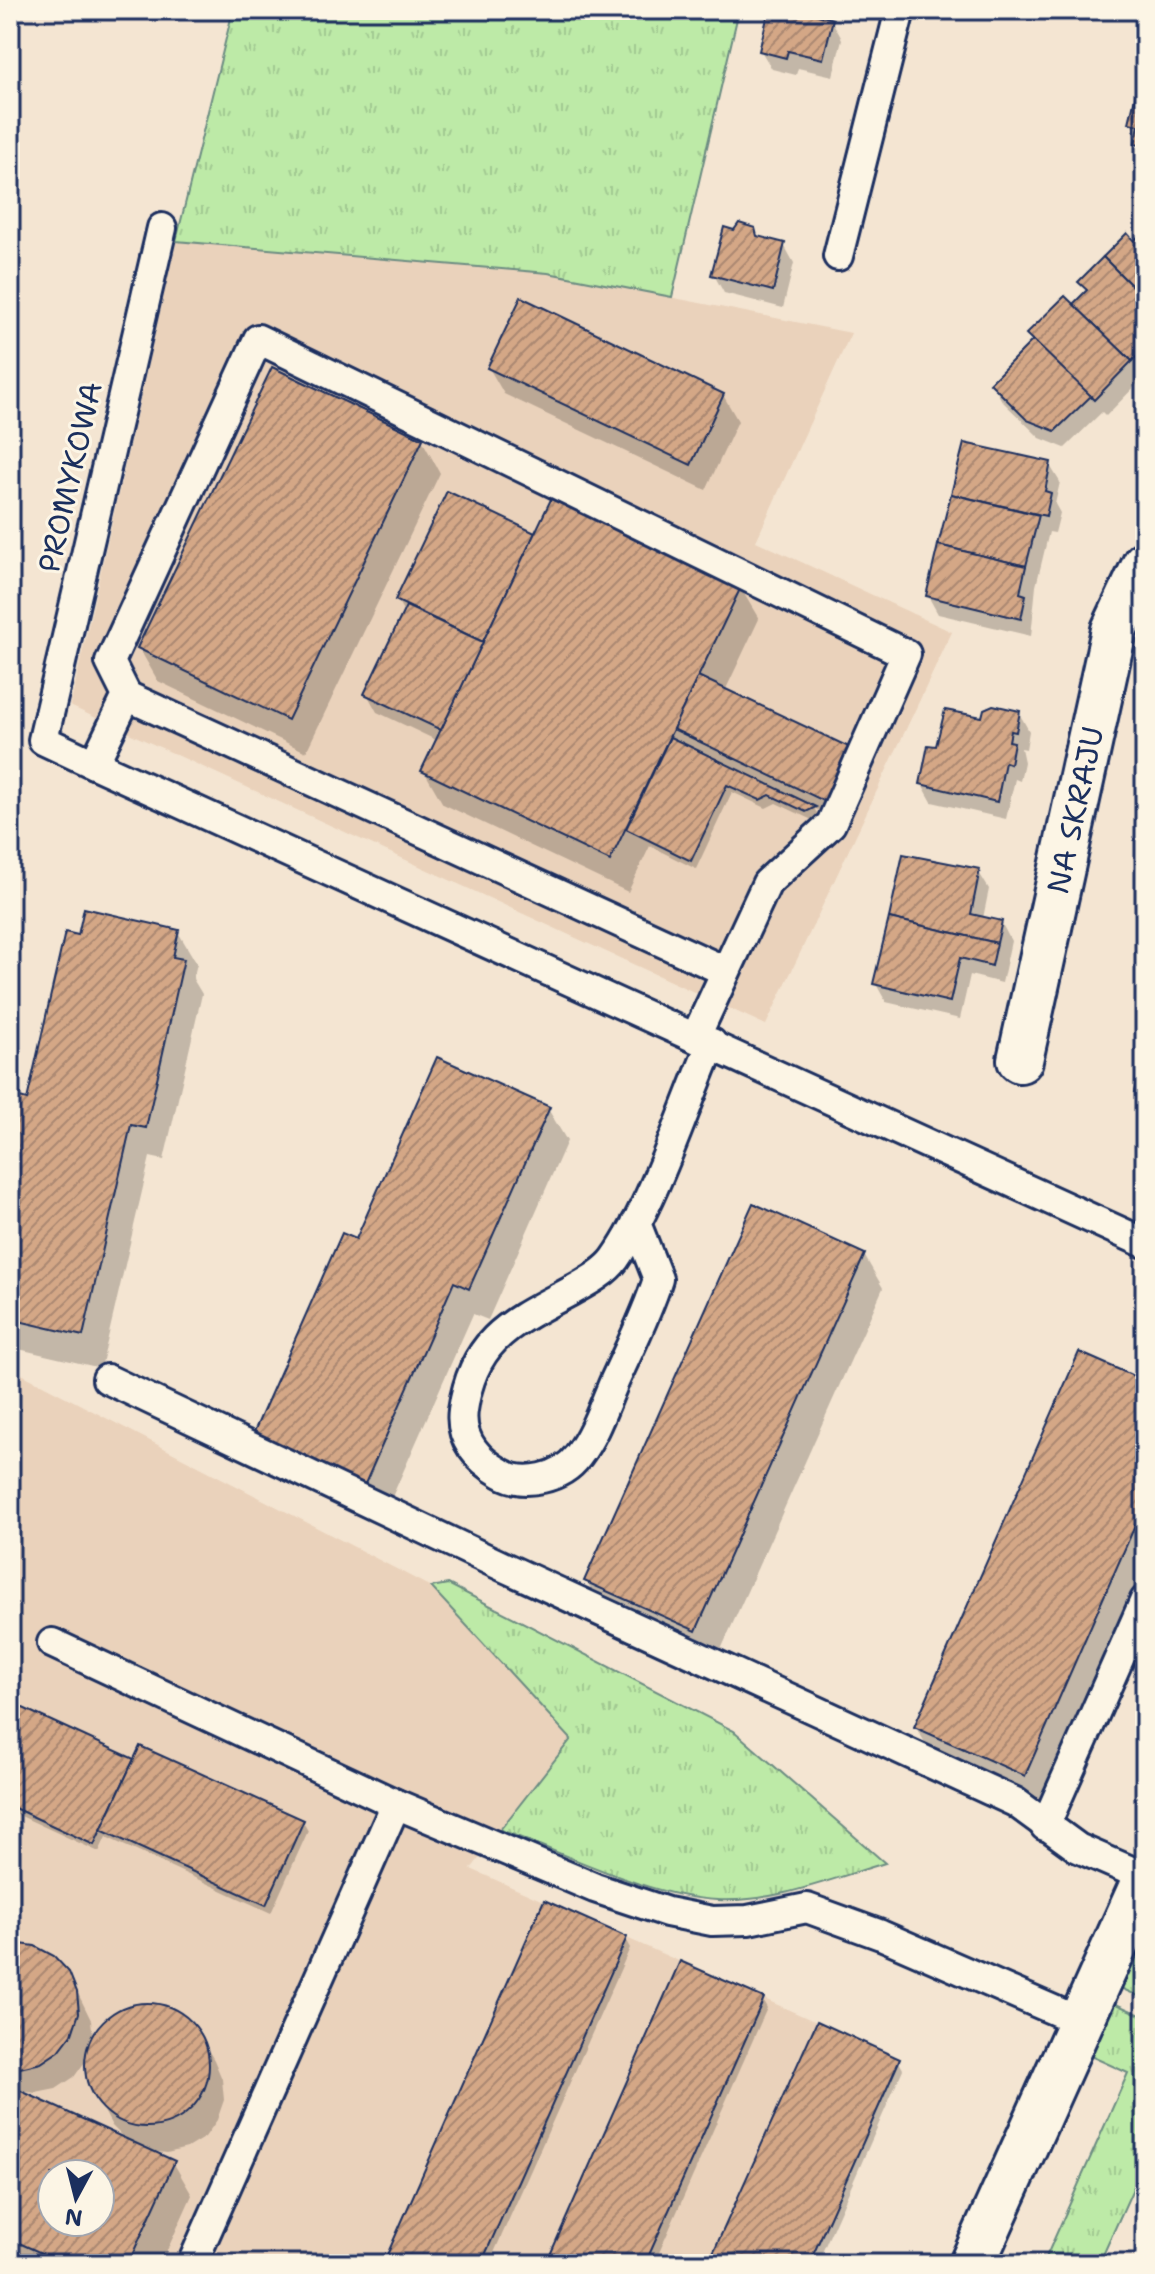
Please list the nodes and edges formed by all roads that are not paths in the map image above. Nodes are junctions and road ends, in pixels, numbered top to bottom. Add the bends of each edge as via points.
1 (900, 10) edge
2 (162, 228) dead end
3 (838, 256) dead end
4 (1145, 564) edge
5 (127, 696) junction
6 (94, 764) junction
7 (725, 971) junction
8 (704, 1040) junction
9 (1020, 1060) dead end
10 (636, 1223) junction
11 (1145, 1243) edge
12 (107, 1379) dead end
13 (1145, 1600) edge
14 (52, 1643) dead end
15 (396, 1804) junction
16 (1045, 1826) junction
17 (1145, 1878) edge
18 (1079, 2021) junction
19 (192, 2264) edge
20 (972, 2264) edge

1 - 3 lane
2 - 6 lane, PROMYKOWA via 43,740
4 - 9 street, NA SKRAJU via 1114,630
5 - 6 lane
5 - 7 lane
5 - 7 lane via 110,662 258,339 906,654 831,824 767,883
6 - 8 lane
7 - 8 lane
8 - 10 lane
8 - 11 lane
10 - 10 lane via 613,1262 511,1324 484,1352 465,1393 461,1422 484,1464 506,1476 536,1479 557,1474 577,1459 658,1279
12 - 16 lane via 1015,1802
13 - 16 lane
14 - 15 lane
15 - 18 lane via 595,1888 667,1912 712,1921 748,1920 807,1908
15 - 19 lane
16 - 17 lane via 1078,1848
17 - 18 street
18 - 20 street

